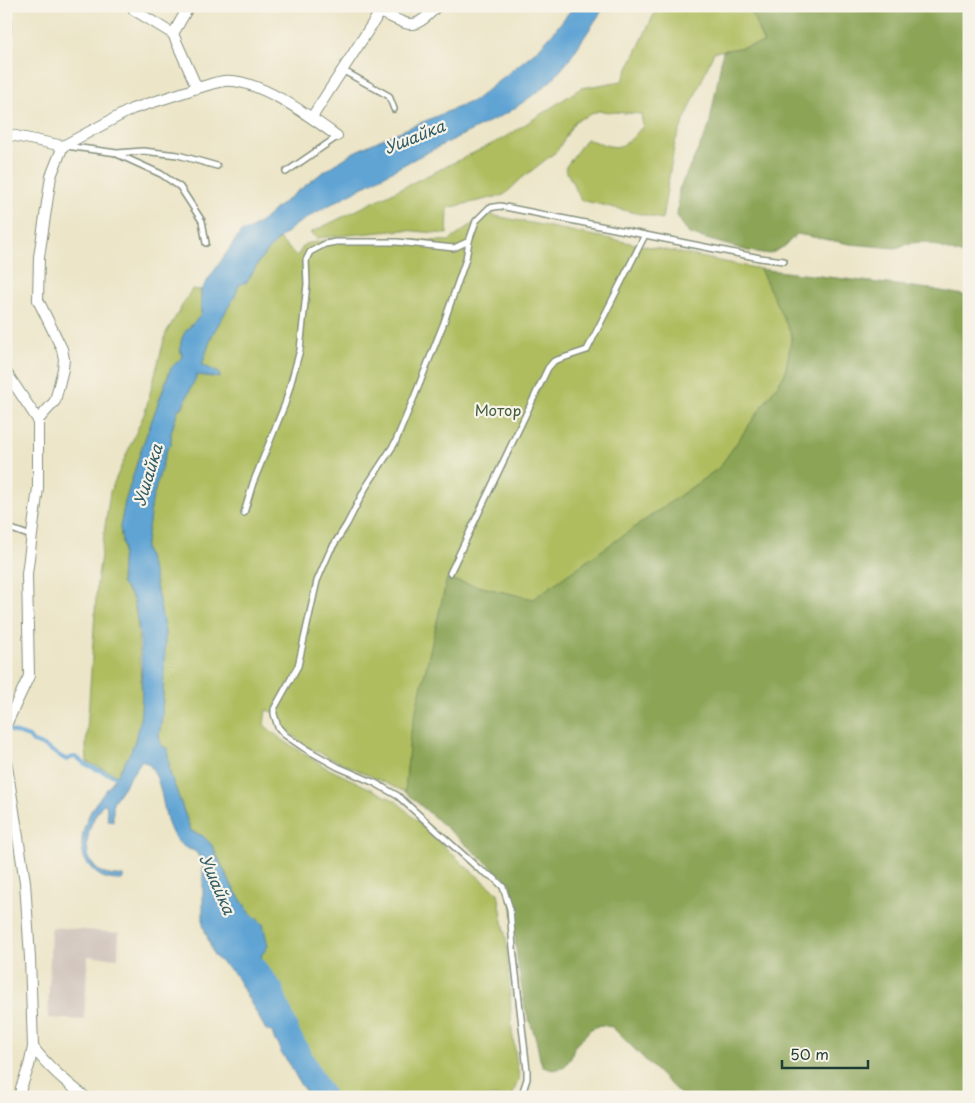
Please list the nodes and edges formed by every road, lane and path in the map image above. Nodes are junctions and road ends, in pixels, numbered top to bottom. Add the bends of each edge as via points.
1 (189, 6) edge
2 (437, 6) edge
3 (378, 9) edge
4 (134, 10) dead end
5 (6, 19) edge
6 (6, 31) edge
7 (173, 34) junction
8 (342, 69) junction
9 (197, 88) junction
10 (394, 109) dead end
11 (312, 118) junction
12 (6, 134) edge
13 (337, 136) joint
14 (63, 146) junction
15 (117, 154) junction
16 (217, 166) dead end
17 (286, 172) dead end
18 (645, 235) junction
19 (470, 241) junction
20 (206, 243) dead end
21 (784, 261) dead end
22 (6, 372) edge
23 (38, 420) junction
24 (244, 513) dead end
25 (6, 527) edge
26 (32, 536) junction
27 (450, 573) dead end
28 (6, 725) edge
29 (6, 760) edge
30 (32, 1047) junction
31 (20, 1092) edge
32 (85, 1097) edge
33 (521, 1097) edge

1 - 7 street
2 - 3 street via 423,22 409,25
3 - 8 street
4 - 7 street
5 - 6 street
7 - 9 street
8 - 10 lane via 390,96
8 - 11 street
9 - 11 street via 225,81 256,86
9 - 14 street via 132,108
11 - 13 street
12 - 14 street
13 - 17 lane
14 - 15 lane
14 - 23 street via 51,176 40,256 38,300 64,359 55,401
15 - 16 lane via 143,151 169,154
15 - 20 lane via 161,174 180,187 202,221
18 - 19 lane via 500,206 481,214
18 - 21 lane
18 - 27 lane via 587,350 554,361 548,368
19 - 24 lane via 454,248 397,242 336,242 310,252 306,260 307,284 300,350 285,404
19 - 33 lane via 443,326 395,443 330,551 318,582 298,666 277,701 274,714 285,735 338,767 398,796 502,887 510,909 527,1070
22 - 23 street
23 - 26 street via 38,488
25 - 26 lane
26 - 28 street via 27,574 30,676
29 - 30 street via 25,882
30 - 31 street
30 - 32 street via 58,1076

